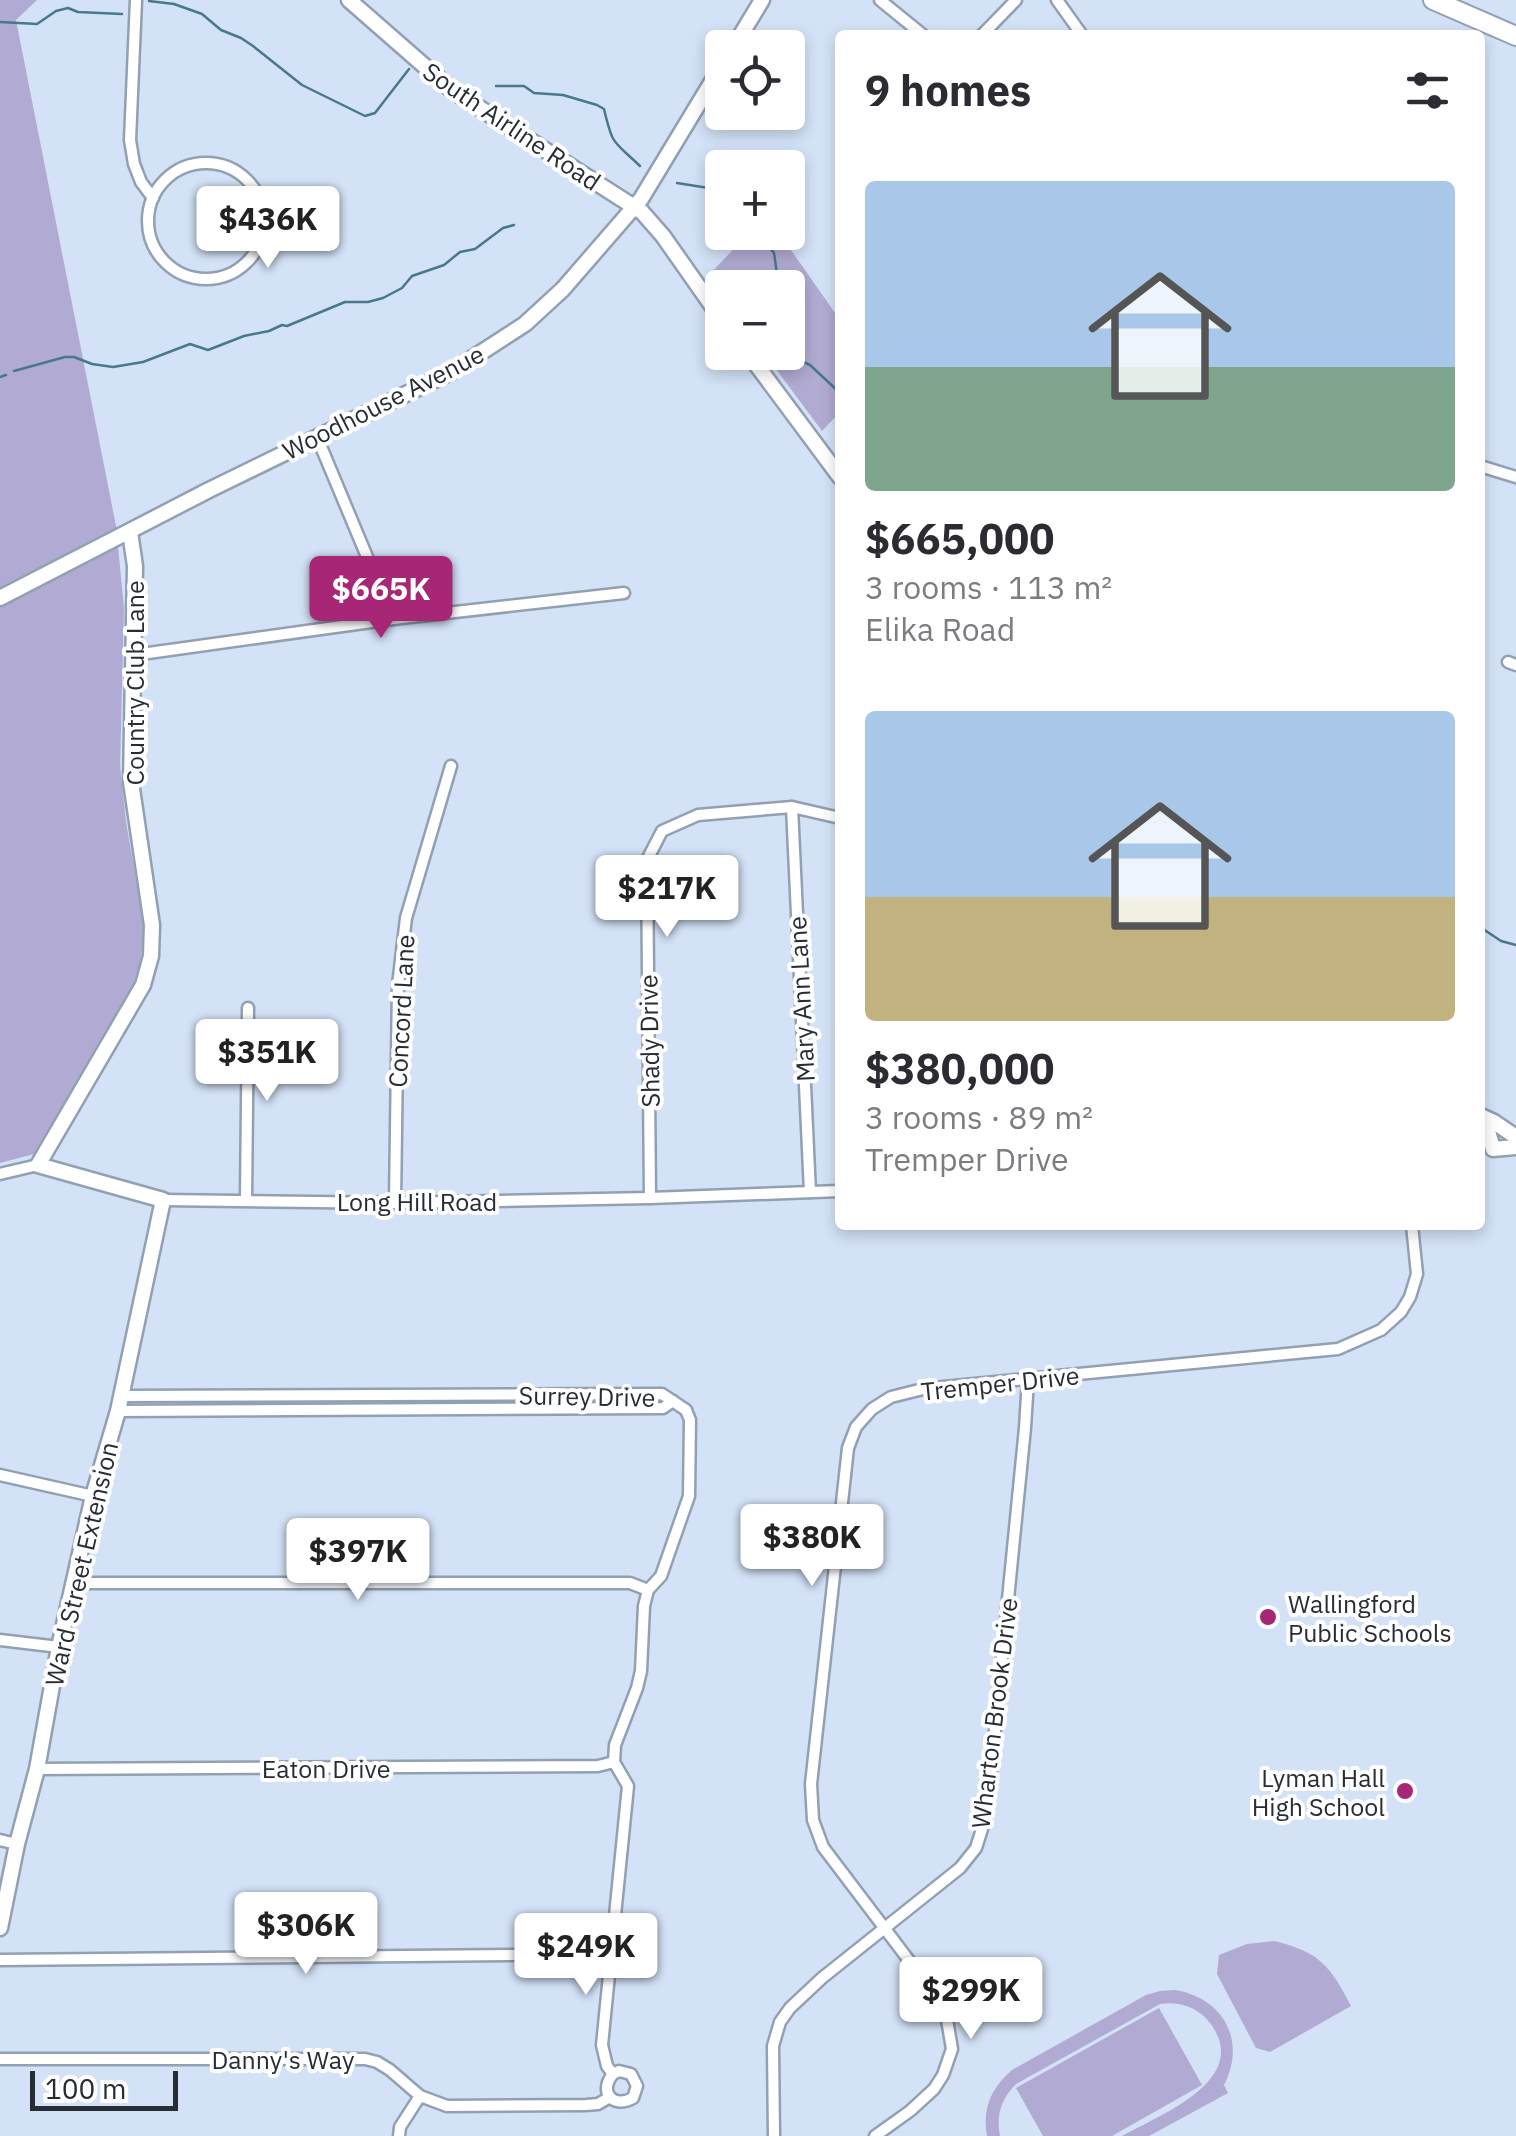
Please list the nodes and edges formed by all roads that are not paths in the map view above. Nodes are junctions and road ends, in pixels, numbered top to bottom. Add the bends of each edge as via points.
1 (136, 0) edge
2 (349, 0) edge
3 (762, 0) edge
4 (880, 0) edge
5 (1016, 0) edge
6 (1057, 0) edge
7 (1434, 0) edge
8 (744, 30) edge
9 (917, 30) edge
10 (987, 30) edge
11 (1078, 30) edge
12 (1516, 36) edge
13 (705, 94) edge
14 (153, 198) junction
15 (634, 207) junction
16 (705, 296) edge
17 (760, 370) edge
18 (318, 437) junction
19 (1485, 468) edge
20 (835, 470) edge
21 (1516, 477) edge
22 (130, 532) junction
23 (624, 594) dead end
24 (0, 598) edge
25 (393, 619) junction
26 (134, 655) junction
27 (451, 766) dead end
28 (792, 807) junction
29 (835, 817) edge
30 (248, 1008) dead end
31 (1485, 1119) edge
32 (1516, 1138) edge
33 (1516, 1147) edge
34 (1486, 1150) edge
35 (38, 1164) junction
36 (0, 1174) edge
37 (835, 1191) edge
38 (810, 1192) junction
39 (650, 1198) junction
40 (246, 1199) junction
41 (164, 1200) junction
42 (395, 1203) junction
43 (1413, 1230) edge
44 (1028, 1380) junction
45 (119, 1404) junction
46 (0, 1475) edge
47 (93, 1496) junction
48 (74, 1583) junction
49 (648, 1590) junction
50 (0, 1640) edge
51 (59, 1647) junction
52 (614, 1762) junction
53 (37, 1769) junction
54 (0, 1840) edge
55 (18, 1844) junction
56 (0, 1928) edge
57 (886, 1928) junction
58 (611, 1954) junction
59 (0, 1960) edge
60 (0, 2059) edge
61 (613, 2074) junction
62 (420, 2096) junction
63 (610, 2097) junction
64 (399, 2136) edge
65 (774, 2136) edge
66 (875, 2136) edge

1 - 14 street via 130,140 134,164
2 - 15 main road, South Airline Road via 453,91
3 - 8 main road
4 - 9 street
5 - 10 street
6 - 11 street
7 - 12 highway
13 - 15 main road, Woodhouse Avenue
14 - 14 street via 152,243 183,275 228,276 260,245 261,200 230,168 185,167
15 - 16 main road, South Airline Road
15 - 18 main road, Woodhouse Avenue via 552,300 511,334 451,372
17 - 20 main road
18 - 22 main road, Woodhouse Avenue
18 - 25 street
19 - 21 street
22 - 24 main road, Woodhouse Avenue
22 - 26 main road, Country Club Lane
23 - 25 street
25 - 26 street
26 - 35 main road, Country Club Lane via 131,782 151,956 143,985
27 - 42 street, Concord Lane via 406,918 398,985
28 - 29 street, Shady Drive
28 - 38 street, Mary Ann Lane
28 - 39 street, Shady Drive via 698,815 662,831 646,860
30 - 40 street
31 - 32 main road
33 - 34 main road
35 - 36 street
35 - 41 main road, Long Hill Road
37 - 38 street, Long Hill Road
38 - 39 street, Long Hill Road
39 - 42 street, Long Hill Road
40 - 41 street, Long Hill Road
40 - 42 street, Long Hill Road
41 - 45 main road, Ward Street Extension
43 - 44 street, Tremper Drive via 1417,1274 1410,1297 1376,1334 1338,1349
44 - 57 street, Wharton Brook Drive via 982,1829 960,1868
44 - 57 street, Tremper Drive via 892,1397 863,1418 848,1448 812,1811 824,1847
45 - 47 main road, Ward Street Extension
45 - 49 street, Surrey Drive via 663,1408 673,1401 690,1420 690,1485 661,1576
46 - 47 street
47 - 48 main road, Ward Street Extension
48 - 49 street via 630,1583
48 - 51 main road, Ward Street Extension
49 - 52 street via 642,1671
50 - 51 street
51 - 53 main road, Ward Street Extension
52 - 53 street, Eaton Drive
52 - 58 street via 628,1786
53 - 55 main road, Ward Street Extension
54 - 55 street
55 - 56 main road, Ward Street Extension
57 - 65 street, Wharton Brook Drive via 780,2022 772,2061
57 - 66 street, Tremper Drive via 946,2008 952,2049 934,2089
58 - 59 street
58 - 61 street via 602,2045
60 - 62 street, Danny's Way via 366,2060
61 - 63 street via 606,2088
61 - 63 street via 632,2074 638,2086 628,2101
62 - 63 street, Danny's Way via 447,2106 598,2104
62 - 64 street

